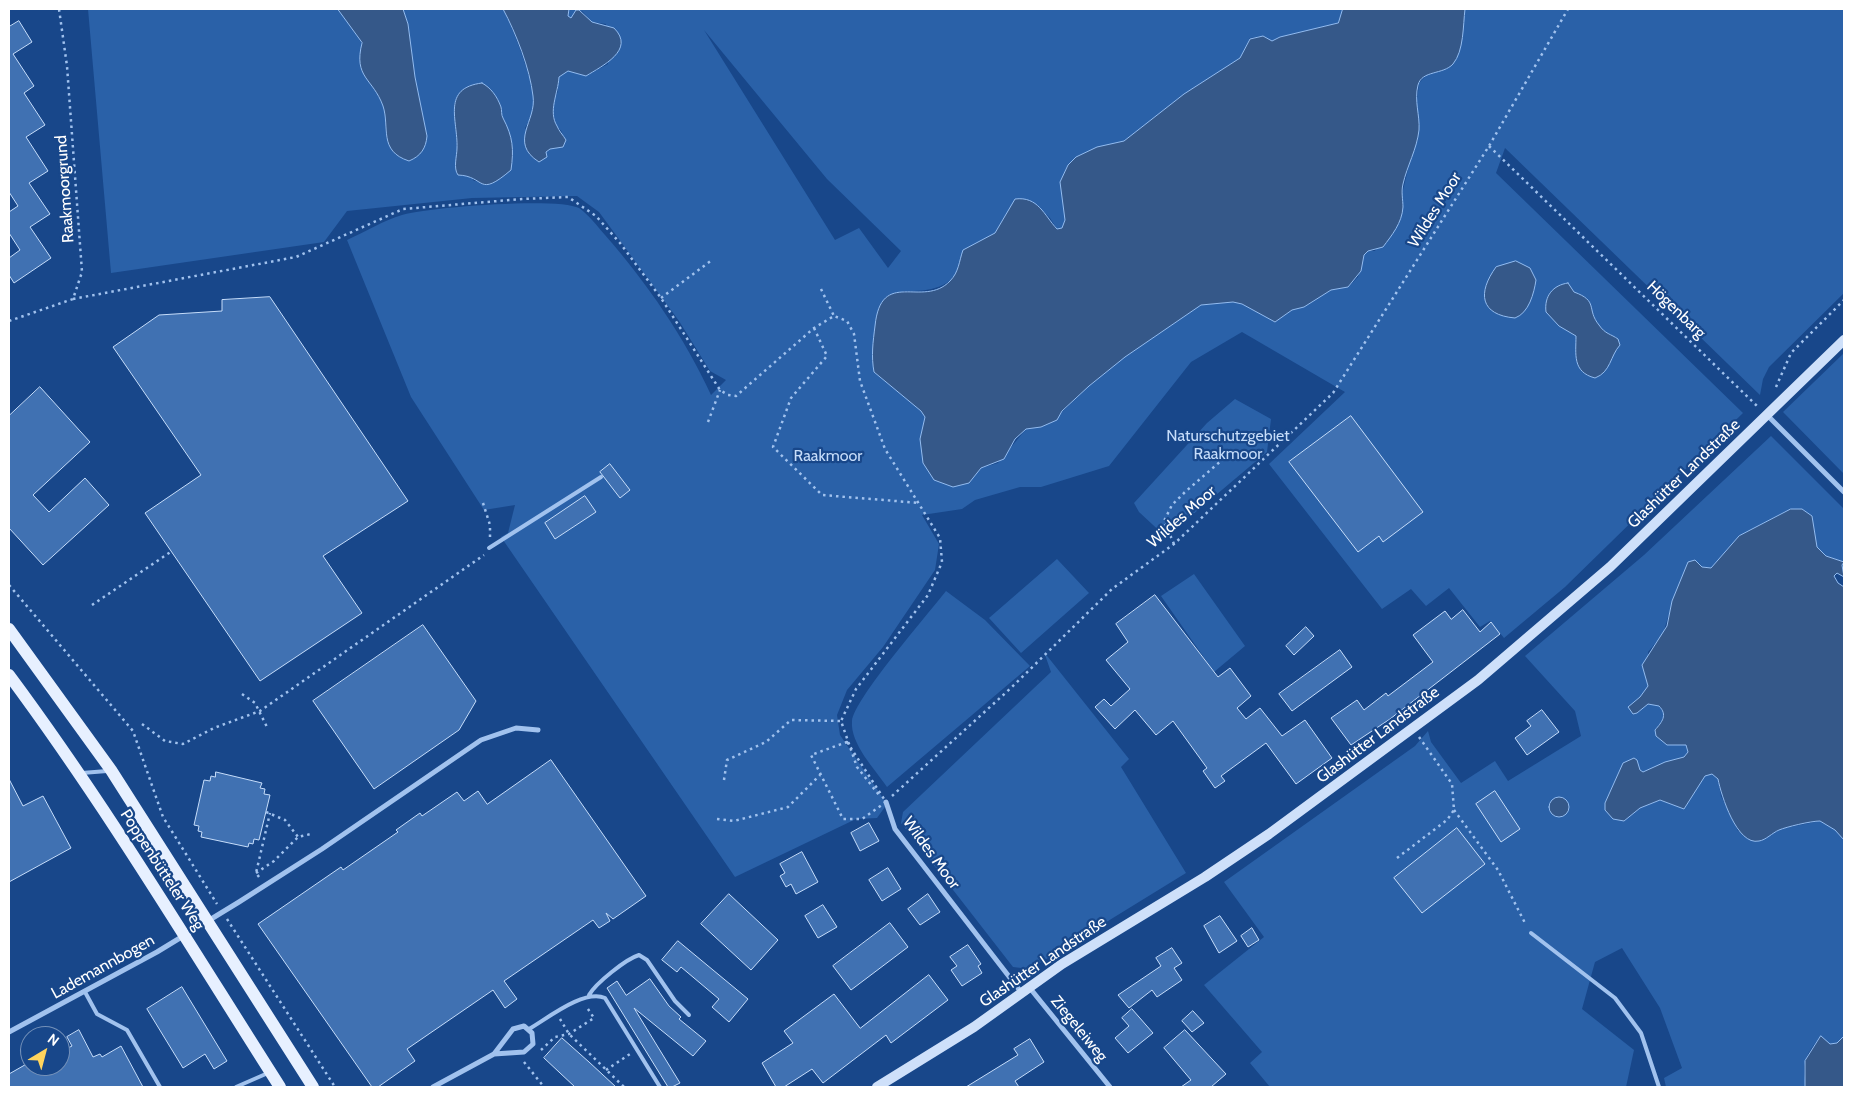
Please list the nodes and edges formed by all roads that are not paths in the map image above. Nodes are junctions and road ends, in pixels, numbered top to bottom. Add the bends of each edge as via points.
1 (1844, 340) edge
2 (1767, 415) junction
3 (601, 477) dead end
4 (1844, 492) edge
5 (489, 548) road end
6 (9, 629) edge
7 (9, 675) edge
8 (538, 730) dead end
9 (111, 770) junction
10 (80, 773) junction
11 (886, 802) road end
12 (207, 921) junction
13 (1532, 933) road end
14 (184, 935) junction
15 (1025, 990) junction
16 (85, 992) junction
17 (589, 996) junction
18 (689, 1014) dead end
19 (529, 1029) junction
20 (9, 1032) edge
21 (494, 1054) junction
22 (270, 1072) junction
23 (160, 1087) edge
24 (236, 1087) edge
25 (280, 1087) edge
26 (313, 1087) edge
27 (433, 1087) edge
28 (660, 1087) edge
29 (877, 1087) edge
30 (1110, 1087) edge
31 (1658, 1087) edge

1 - 2 street, Glashütter Landstraße
2 - 4 street
2 - 15 street, Glashütter Landstraße via 1610,567 1506,657 1269,834
3 - 5 lane
6 - 9 main road, Poppenbütteler Weg
7 - 10 main road, Poppenbütteler Weg
8 - 12 street, Poppenbütteler Weg via 516,728 482,740
9 - 10 lane
9 - 12 main road, Poppenbütteler Weg
10 - 14 main road, Poppenbütteler Weg
11 - 15 street, Wildes Moor via 895,829
12 - 14 street, Lademannbogen
12 - 26 main road, Poppenbütteler Weg
13 - 31 lane via 1615,998 1641,1033
14 - 16 street, Lademannbogen
14 - 22 main road, Poppenbütteler Weg
15 - 29 street, Glashütter Landstraße via 974,1027
15 - 30 street, Ziegeleiweg
16 - 20 street, Lademannbogen
16 - 23 lane via 97,1014 127,1030
17 - 18 lane via 610,974 639,955 647,960 675,1001
17 - 19 lane
17 - 28 lane via 598,995 609,1002
19 - 21 street via 513,1028
19 - 21 street via 534,1039 531,1046 517,1053
21 - 27 street
22 - 24 lane
22 - 25 main road, Poppenbütteler Weg

